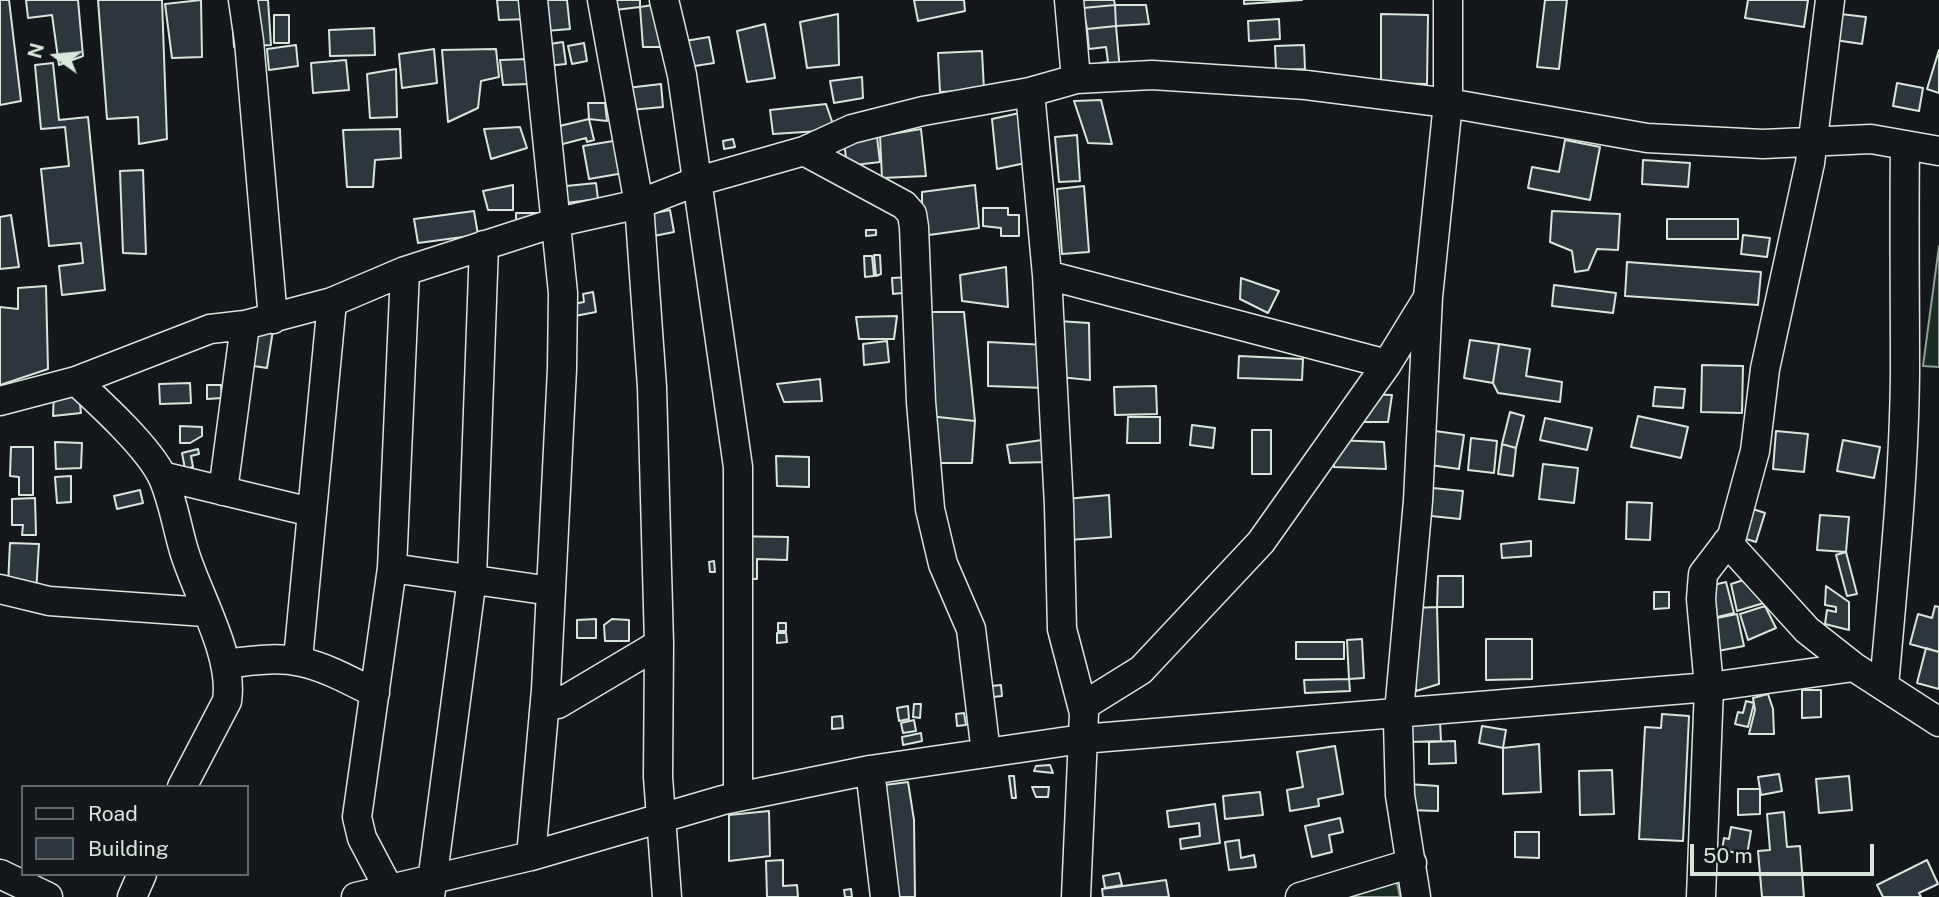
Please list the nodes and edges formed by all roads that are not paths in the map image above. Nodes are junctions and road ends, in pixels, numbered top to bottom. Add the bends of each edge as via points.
1 (243, 0) edge
2 (533, 0) edge
3 (602, 0) edge
4 (664, 0) edge
5 (1069, 0) edge
6 (1448, 0) edge
7 (1830, 0) edge
8 (1076, 79) junction
9 (1030, 92) junction
10 (1448, 103) junction
11 (1813, 140) junction
12 (1905, 145) junction
13 (804, 151) junction
14 (1939, 151) edge
15 (695, 181) junction
16 (639, 204) junction
17 (554, 223) junction
18 (484, 245) junction
19 (405, 271) junction
20 (1048, 275) junction
21 (1429, 297) junction
22 (332, 302) junction
23 (273, 319) junction
24 (245, 325) junction
25 (1387, 364) junction
26 (76, 381) junction
27 (0, 401) edge
28 (162, 476) junction
29 (223, 491) junction
30 (311, 512) junction
31 (1727, 542) junction
32 (392, 568) junction
33 (472, 579) junction
34 (0, 589) edge
35 (551, 591) junction
36 (205, 612) junction
37 (659, 644) junction
38 (298, 659) junction
39 (226, 664) junction
40 (1854, 667) junction
41 (1884, 686) junction
42 (1709, 687) junction
43 (546, 690) junction
44 (375, 693) junction
45 (1083, 706) junction
46 (1400, 711) junction
47 (1939, 722) edge
48 (1082, 739) junction
49 (986, 753) junction
50 (870, 770) junction
51 (183, 785) edge
52 (738, 797) junction
53 (659, 819) junction
54 (531, 856) junction
55 (1412, 863) junction
56 (0, 874) edge
57 (141, 876) edge
58 (430, 889) edge
59 (389, 894) edge
60 (48, 897) edge
61 (132, 897) edge
62 (356, 897) edge
63 (667, 897) edge
64 (885, 897) edge
65 (1076, 897) edge
66 (1300, 897) edge
67 (1416, 897) edge
68 (1701, 897) edge

1 - 23 street
2 - 17 street
3 - 16 street
4 - 15 street via 682,75
5 - 8 street
6 - 10 street
7 - 11 street
8 - 9 street
8 - 10 street via 1152,75 1306,85
9 - 13 street via 852,129
9 - 20 street
10 - 11 street via 1647,138 1763,144
10 - 21 street
11 - 12 street via 1871,139
11 - 31 street via 1765,369 1755,451
12 - 14 street
12 - 41 street via 1905,374
13 - 15 street
13 - 49 street via 904,205 912,214 930,509 943,564 971,629
15 - 16 street
15 - 52 street via 738,467
16 - 17 street
16 - 37 street via 652,387
17 - 18 street
17 - 35 street via 563,293
18 - 19 street
18 - 33 street
19 - 22 street
19 - 32 street
20 - 25 street
20 - 45 street via 1062,629
21 - 25 street
21 - 46 street
22 - 23 street
22 - 30 street
23 - 24 street
24 - 26 street via 210,328
24 - 29 street
25 - 45 street via 1261,542 1142,670
26 - 27 street
26 - 28 street via 117,420
28 - 29 street
28 - 36 street
29 - 30 street
30 - 38 street
31 - 40 street via 1807,630
31 - 42 street via 1703,574
32 - 33 street
32 - 44 street
33 - 35 street
33 - 58 street
34 - 36 street via 49,601
35 - 43 street
36 - 39 street
37 - 43 street via 558,704
37 - 53 street
38 - 39 street via 269,657
38 - 44 street
39 - 51 street via 227,701
40 - 41 street
40 - 42 street
41 - 47 street
42 - 46 street
42 - 68 street
43 - 54 street
44 - 59 street via 358,817 362,838
45 - 48 street
46 - 48 street
46 - 55 street via 1400,795
48 - 49 street
48 - 65 street
49 - 50 street
50 - 52 street
50 - 64 street
52 - 53 street
53 - 54 street
53 - 63 street
54 - 58 street
55 - 66 street
55 - 67 street
56 - 60 street
57 - 61 street
58 - 59 street
59 - 62 street

